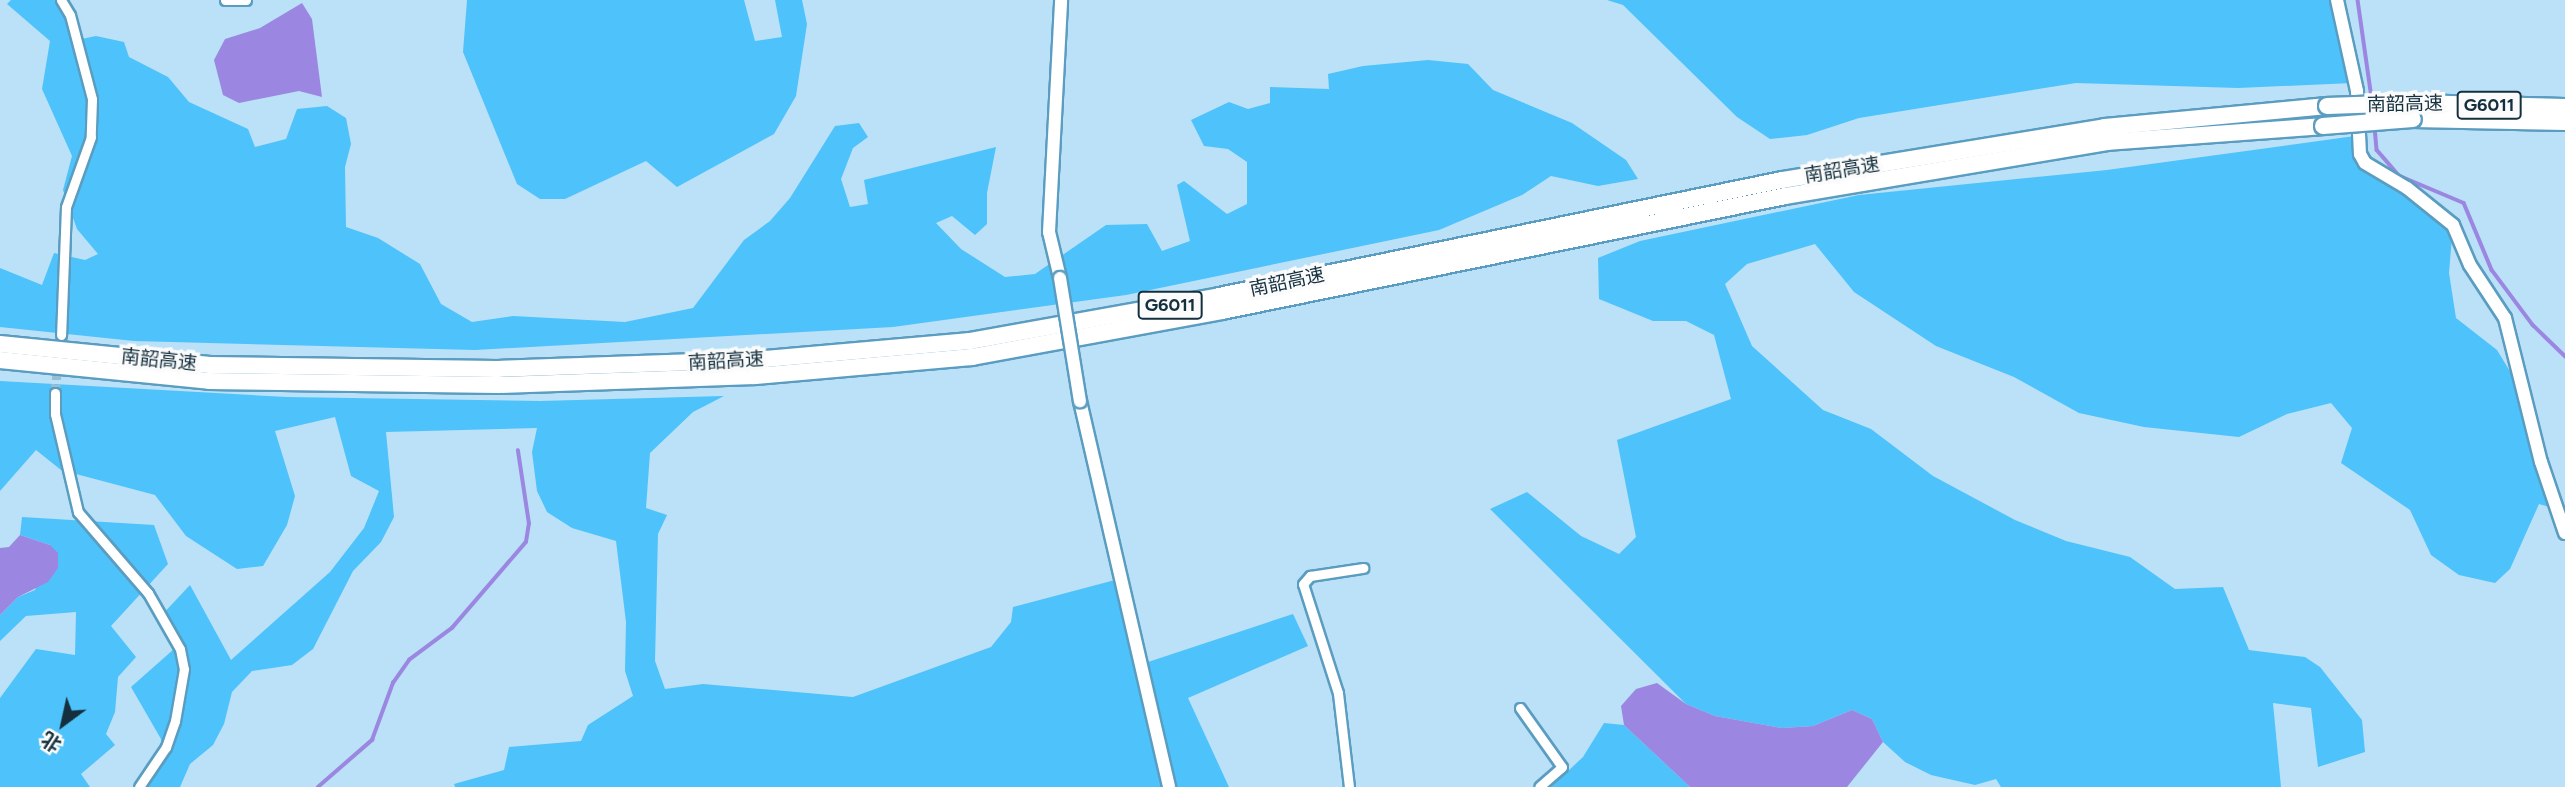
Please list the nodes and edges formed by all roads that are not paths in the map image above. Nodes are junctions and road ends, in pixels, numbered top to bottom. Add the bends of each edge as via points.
1 (61, 0) edge
2 (225, 0) edge
3 (246, 0) edge
4 (1061, 0) edge
5 (2337, 0) edge
6 (2565, 107) edge
7 (2413, 111) junction
8 (2565, 122) edge
9 (61, 335) tunnel mouth
10 (0, 344) edge
11 (0, 360) edge
12 (55, 393) tunnel mouth
13 (2565, 533) edge
14 (1363, 568) dead end
15 (1520, 708) dead end
16 (139, 787) edge
17 (1169, 787) edge
18 (1349, 787) edge
19 (1539, 787) edge

1 - 9 street via 70,15 92,99 91,137 66,207
2 - 3 street
4 - 17 street, bridge via 1049,232 1080,401
5 - 13 street via 2357,91 2360,154 2365,163 2420,197 2459,233 2470,265 2512,336 2522,391
6 - 7 highway, 南韶高速 / G6011
7 - 8 highway, 南韶高速 / G6011
7 - 10 highway, 南韶高速 / G6011, bridge via 2327,106 2105,127 1782,180 1219,296 970,341 754,360 497,369 210,365
7 - 11 highway, 南韶高速 / G6011, bridge via 2323,125 2107,142 1785,195 1222,312 972,357 755,376 498,385 209,381
12 - 16 street via 55,414 78,512 148,593 180,649 184,669 175,721 166,747
14 - 18 street via 1310,576 1303,584 1338,693
15 - 19 street via 1562,767

